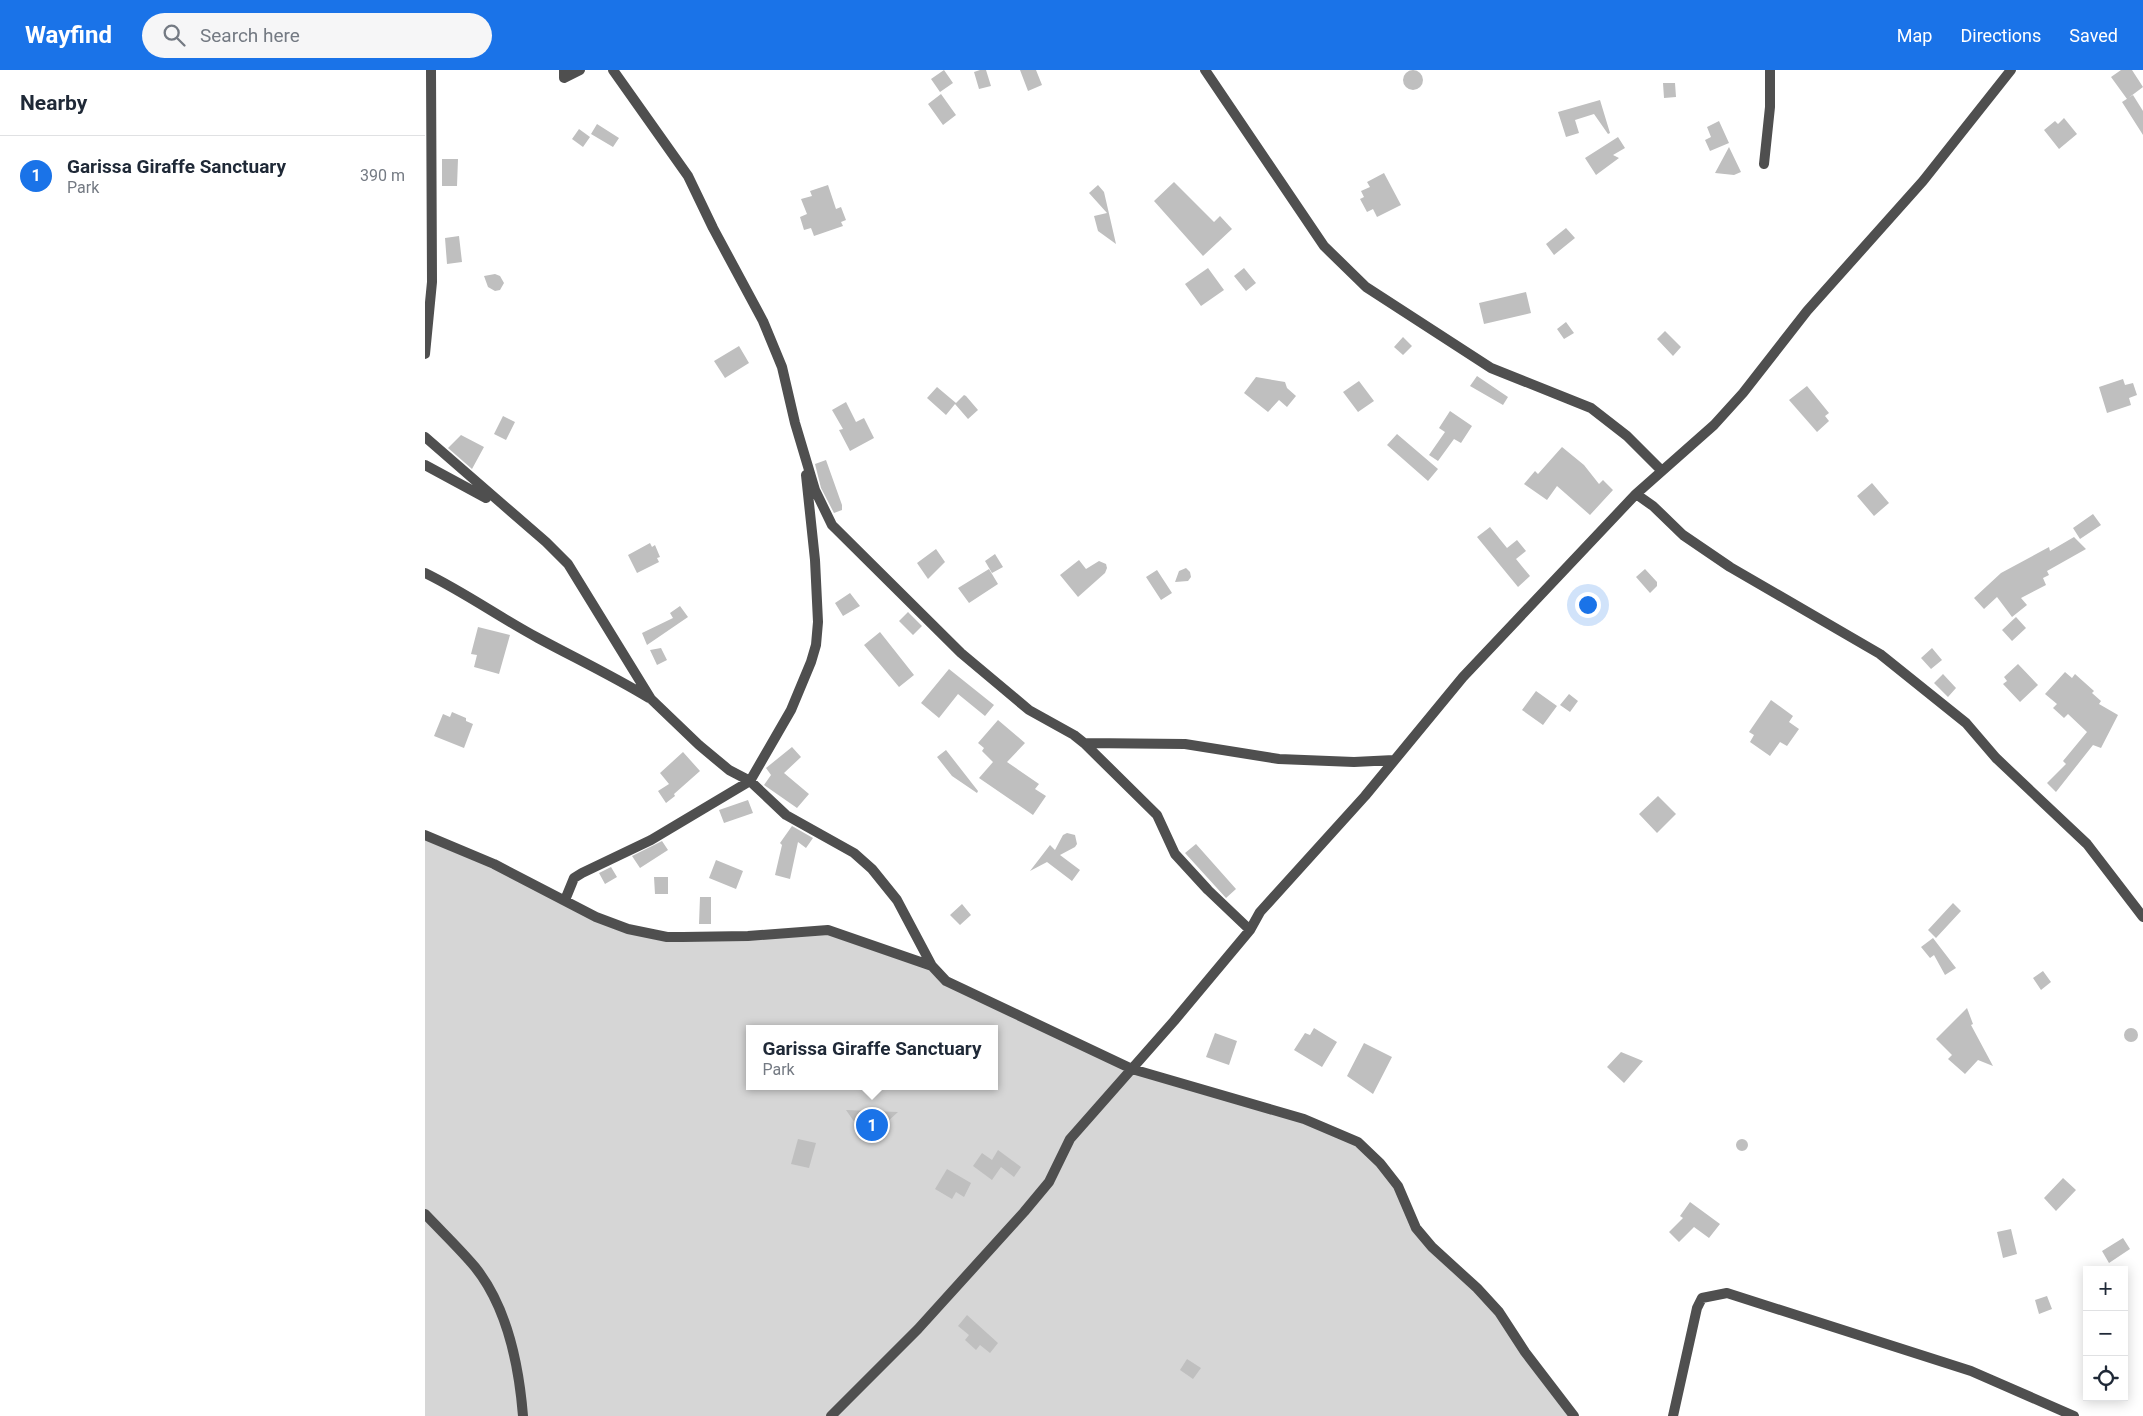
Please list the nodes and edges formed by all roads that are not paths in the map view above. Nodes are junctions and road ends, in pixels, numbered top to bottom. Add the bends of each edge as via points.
1 (431, 70) edge
2 (564, 70) edge
3 (580, 70) edge
4 (613, 70) edge
5 (1205, 70) edge
6 (1770, 70) edge
7 (2011, 70) edge
8 (1764, 164) dead end
9 (425, 354) edge
10 (425, 437) edge
11 (804, 456) junction
12 (425, 465) edge
13 (1661, 470) junction
14 (1635, 494) junction
15 (507, 510) junction
16 (425, 573) edge
17 (651, 699) junction
18 (1084, 743) junction
19 (1394, 760) junction
20 (750, 781) junction
21 (425, 835) edge
22 (565, 900) junction
23 (2143, 916) edge
24 (1250, 930) junction
25 (932, 966) junction
26 (1132, 1069) junction
27 (425, 1214) edge
28 (523, 1416) edge
29 (831, 1416) edge
30 (1574, 1416) edge
31 (1673, 1416) edge
32 (2074, 1416) edge

1 - 9 street via 432,282
2 - 3 street via 564,78
4 - 11 street via 687,176 763,321 782,367
5 - 13 street via 1324,246 1343,267 1393,306 1491,368 1591,408 1627,436
6 - 8 street
7 - 13 street via 1923,181 1807,311 1737,400 1714,425
10 - 15 street
11 - 18 street via 822,508 832,525 855,550 1005,691 1029,710
11 - 20 street via 818,601 816,645 791,710
12 - 15 street
13 - 14 street
14 - 19 street via 1463,677
14 - 23 street via 1653,506 1683,535 1730,567 1880,654 1959,717 1996,758 2087,844
15 - 17 street via 546,542 573,571
16 - 17 street
17 - 20 street via 729,770
18 - 19 street via 1185,744 1288,760
18 - 24 street via 1157,815 1175,854
19 - 24 street via 1260,912
20 - 22 street via 651,840 574,878
20 - 25 street via 787,815 854,854 872,869 897,900
21 - 22 street via 494,864
22 - 25 street via 596,917 649,934 667,937 748,936 828,930
24 - 26 street
25 - 26 street via 956,987
26 - 29 street via 1070,1139 1049,1182 1024,1212 918,1329
26 - 30 street via 1304,1119 1358,1142 1399,1186 1416,1228 1499,1312
27 - 28 street via 486,1283 510,1337
31 - 32 street via 1697,1308 1702,1298 1727,1293 1971,1371

